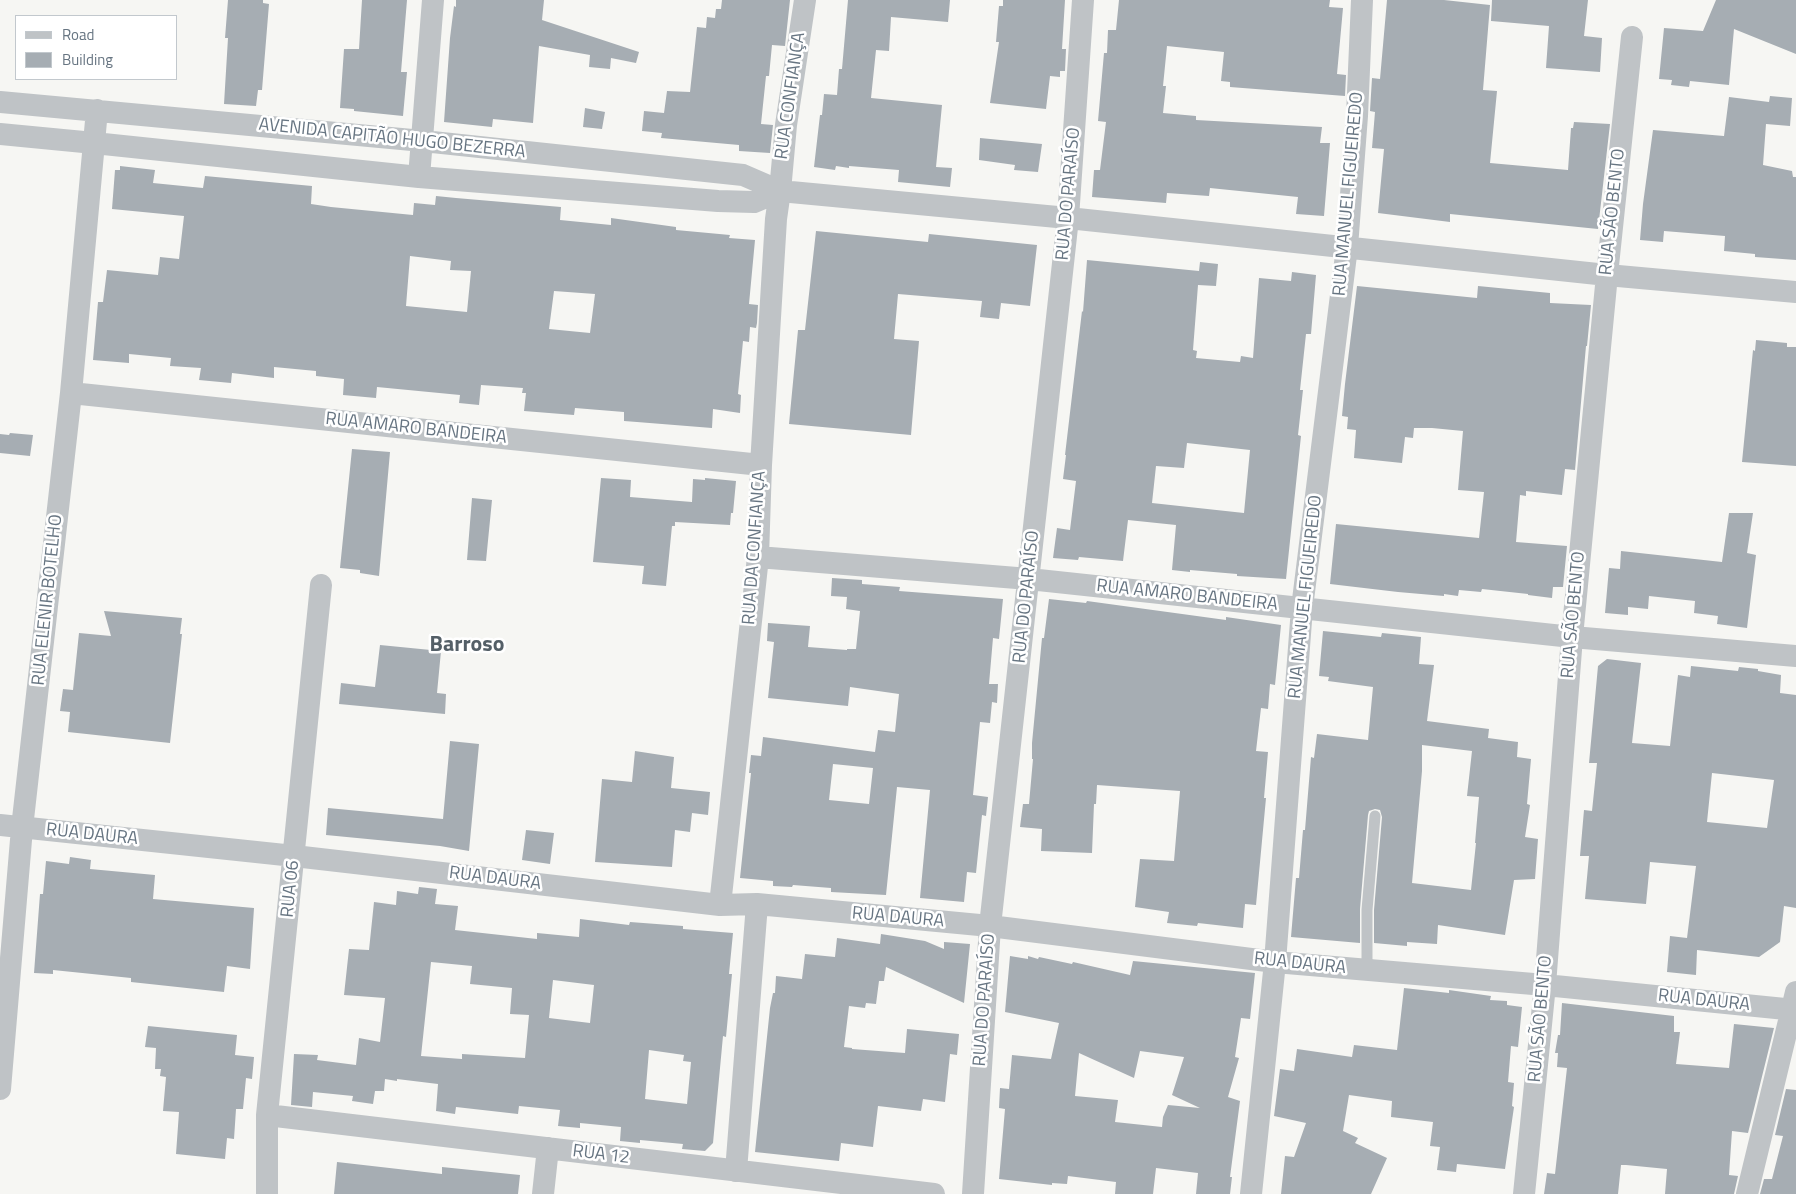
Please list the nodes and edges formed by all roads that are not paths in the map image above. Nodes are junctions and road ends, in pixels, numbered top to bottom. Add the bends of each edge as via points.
1 (433, 0) edge
2 (805, 0) edge
3 (1083, 0) edge
4 (1362, 0) edge
5 (1632, 37) dead end
6 (0, 102) edge
7 (97, 110) junction
8 (0, 134) edge
9 (423, 141) junction
10 (94, 142) junction
11 (419, 177) junction
12 (780, 192) junction
13 (1068, 218) junction
14 (1347, 247) junction
15 (1606, 275) junction
16 (1796, 292) edge
17 (71, 393) junction
18 (761, 465) junction
19 (758, 557) junction
20 (1028, 580) junction
21 (321, 585) dead end
22 (1302, 608) junction
23 (1572, 637) junction
24 (1796, 656) edge
25 (1375, 816) dead end
26 (0, 825) edge
27 (22, 828) junction
28 (294, 856) junction
29 (757, 904) junction
30 (720, 905) junction
31 (990, 926) junction
32 (1275, 962) junction
33 (1368, 970) junction
34 (1545, 985) junction
35 (1794, 1004) edge
36 (0, 1089) edge
37 (267, 1115) junction
38 (548, 1148) junction
39 (736, 1170) junction
40 (266, 1194) edge
41 (543, 1194) edge
42 (934, 1194) edge
43 (973, 1194) edge
44 (1251, 1194) edge
45 (1524, 1194) edge
46 (1747, 1194) edge

1 - 9 street
2 - 12 street, RUA CONFIANÇA via 786,125
3 - 13 street, RUA DO PARAÍSO
4 - 14 street, RUA MANUEL FIGUEIREDO
5 - 15 street, RUA SÃO BENTO
6 - 7 street, AVENIDA CAPITÃO HUGO BEZERRA
7 - 9 street, AVENIDA CAPITÃO HUGO BEZERRA
7 - 10 street, RUA ELENIR BOTELHO
8 - 10 street, AVENIDA CAPITÃO HUGO BEZERRA
9 - 11 street
9 - 12 street, AVENIDA CAPITÃO HUGO BEZERRA via 743,175
10 - 11 street, AVENIDA CAPITÃO HUGO BEZERRA
10 - 17 street, RUA ELENIR BOTELHO
11 - 12 street, AVENIDA CAPITÃO HUGO BEZERRA via 727,201 754,202
12 - 13 street, AVENIDA CAPITÃO HUGO BEZERRA
12 - 18 street, RUA DA CONFIANÇA
13 - 14 street, AVENIDA CAPITÃO HUGO BEZERRA
13 - 20 street, RUA DO PARAÍSO
14 - 15 street, AVENIDA CAPITÃO HUGO BEZERRA
14 - 22 street, RUA MANUEL FIGUEIREDO
15 - 16 street, AVENIDA CAPITÃO HUGO BEZERRA
15 - 23 street, RUA SÃO BENTO
17 - 18 street, RUA AMARO BANDEIRA
17 - 27 street, RUA ELENIR BOTELHO
18 - 19 street, RUA DA CONFIANÇA
19 - 20 street, RUA AMARO BANDEIRA
19 - 30 street, RUA DA CONFIANÇA
20 - 22 street, RUA AMARO BANDEIRA
20 - 31 street, RUA DO PARAÍSO
21 - 28 street, RUA 06
22 - 23 street, RUA AMARO BANDEIRA
22 - 32 street, RUA MANUEL FIGUEIREDO
23 - 24 street, RUA AMARO BANDEIRA
23 - 34 street, RUA SÃO BENTO
25 - 33 lane via 1367,910
26 - 27 street, RUA DAURA
27 - 28 street, RUA DAURA
27 - 36 street, RUA ELENIR BOTELHO
28 - 30 street, RUA DAURA
28 - 37 street, RUA 06
29 - 30 street, RUA DAURA
29 - 31 street, RUA DAURA
29 - 39 street
31 - 32 street, RUA DAURA
31 - 43 street, RUA DO PARAÍSO
32 - 33 street, RUA DAURA
32 - 44 street, RUA MANUEL FIGUEIREDO
33 - 34 street, RUA DAURA
34 - 35 street, RUA DAURA
34 - 45 street, RUA SÃO BENTO
35 - 46 street
37 - 38 street, RUA 12
37 - 40 street, RUA 06
38 - 39 street, RUA 12
38 - 41 street
39 - 42 street, RUA 12

